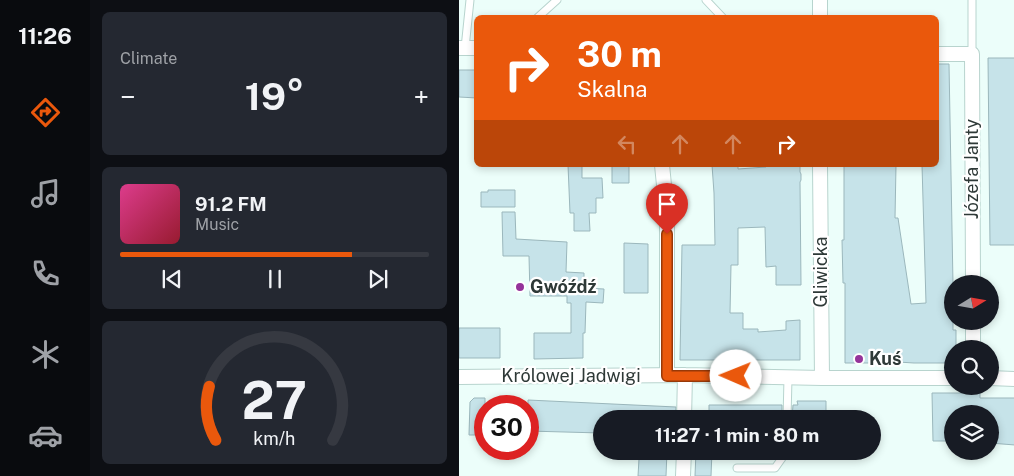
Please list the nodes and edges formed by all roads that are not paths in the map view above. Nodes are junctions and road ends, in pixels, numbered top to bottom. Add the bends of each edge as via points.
1 (470, 0) edge
2 (557, 0) edge
3 (706, 0) edge
4 (820, 0) edge
5 (972, 0) edge
6 (540, 15) edge
7 (720, 15) edge
8 (820, 15) edge
9 (467, 48) edge
10 (939, 54) edge
11 (972, 54) junction
12 (661, 167) edge
13 (820, 167) edge
14 (973, 275) edge
15 (685, 375) junction
16 (667, 376) junction
17 (459, 377) edge
18 (788, 378) junction
19 (822, 378) junction
20 (944, 378) edge
21 (999, 378) edge
22 (1014, 379) edge
23 (684, 410) edge
24 (787, 410) edge
25 (684, 460) edge
26 (781, 460) edge
27 (737, 468) dead end
28 (683, 476) edge

1 - 9 lane
2 - 6 lane
3 - 7 lane
4 - 8 street
5 - 11 lane
10 - 11 street
11 - 14 street, Józefa Janty
12 - 16 street via 667,216
13 - 19 street, Gliwicka
15 - 16 street, Królowej Jadwigi
15 - 18 street, Królowej Jadwigi
15 - 23 street
16 - 17 street, Królowej Jadwigi
18 - 19 street, Królowej Jadwigi
18 - 24 lane
19 - 20 street, Królowej Jadwigi
21 - 22 street
25 - 28 street
26 - 27 lane via 775,468

